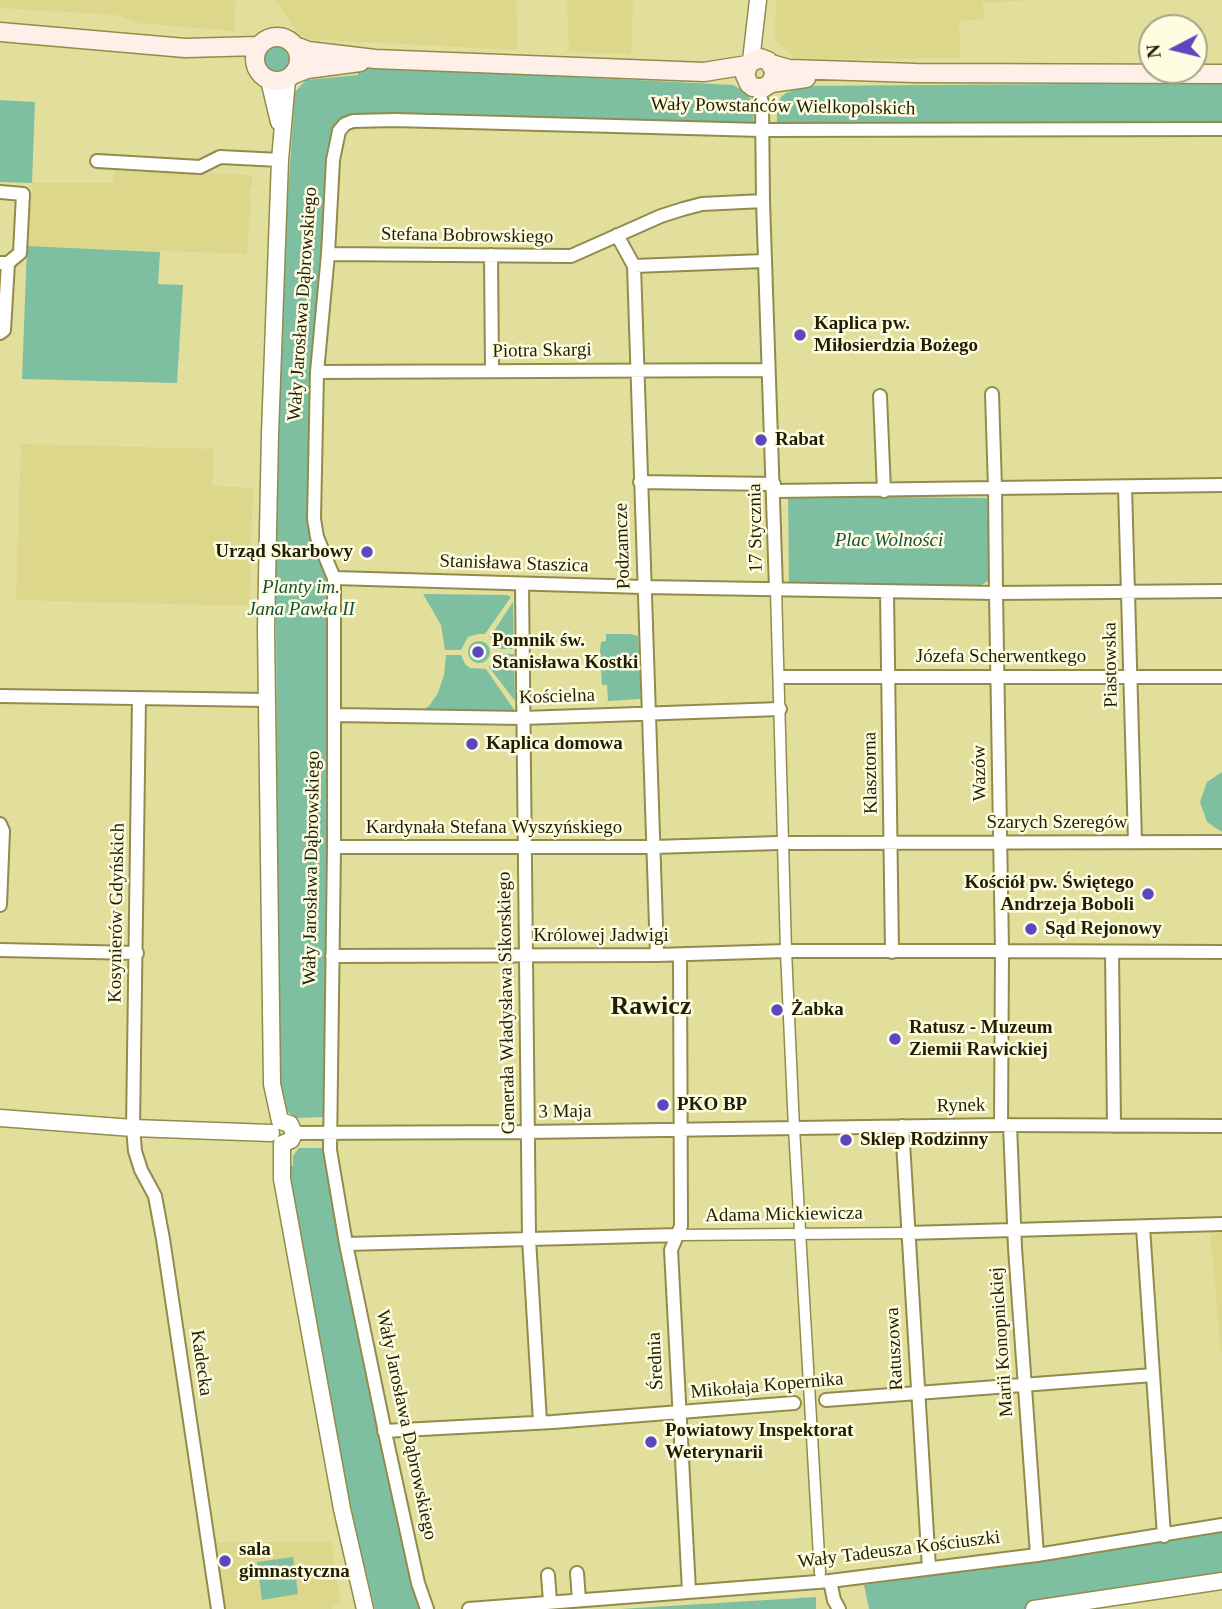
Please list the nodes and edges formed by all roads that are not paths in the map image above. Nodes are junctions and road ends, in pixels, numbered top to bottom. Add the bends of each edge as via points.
1 (758, 0) edge
2 (0, 32) edge
3 (259, 46) junction
4 (295, 46) junction
5 (185, 48) junction
6 (375, 59) junction
7 (256, 65) junction
8 (1044, 74) junction
9 (1222, 74) edge
10 (759, 76) junction
11 (283, 78) junction
12 (345, 124) joint
13 (1222, 129) edge
14 (761, 130) junction
15 (280, 160) junction
16 (97, 161) dead end
17 (0, 192) edge
18 (762, 201) junction
19 (617, 235) junction
20 (328, 254) junction
21 (491, 255) junction
22 (764, 261) junction
23 (4, 263) edge
24 (634, 266) junction
25 (0, 333) edge
26 (637, 369) junction
27 (768, 370) junction
28 (492, 371) junction
29 (317, 372) junction
30 (992, 394) dead end
31 (880, 396) dead end
32 (640, 482) junction
33 (1222, 485) edge
34 (1125, 487) junction
35 (774, 488) junction
36 (995, 488) junction
37 (884, 491) junction
38 (334, 578) junction
39 (522, 584) junction
40 (644, 587) junction
41 (776, 589) junction
42 (1222, 591) edge
43 (1128, 592) junction
44 (887, 593) junction
45 (996, 593) junction
46 (888, 676) junction
47 (1130, 676) junction
48 (779, 677) junction
49 (997, 677) junction
50 (1222, 677) edge
51 (0, 696) edge
52 (139, 699) junction
53 (267, 700) junction
54 (780, 709) junction
55 (649, 713) junction
56 (335, 715) junction
57 (523, 718) junction
58 (0, 824) edge
59 (891, 842) junction
60 (1001, 842) junction
61 (1135, 842) junction
62 (1222, 842) edge
63 (784, 843) junction
64 (334, 847) junction
65 (524, 847) junction
66 (654, 847) junction
67 (1, 878) edge
68 (0, 905) edge
69 (0, 950) edge
70 (786, 951) junction
71 (1002, 951) junction
72 (1222, 951) edge
73 (892, 952) junction
74 (1112, 952) junction
75 (136, 953) junction
76 (657, 955) junction
77 (680, 955) junction
78 (332, 956) junction
79 (526, 956) junction
80 (0, 1118) edge
81 (1005, 1125) junction
82 (902, 1126) junction
83 (1114, 1126) junction
84 (1222, 1126) edge
85 (134, 1128) junction
86 (794, 1128) junction
87 (681, 1130) junction
88 (527, 1132) junction
89 (282, 1133) junction
90 (329, 1134) junction
91 (1222, 1224) edge
92 (1143, 1227) junction
93 (1014, 1231) junction
94 (801, 1232) junction
95 (908, 1233) junction
96 (678, 1236) junction
97 (529, 1239) junction
98 (346, 1244) junction
99 (1153, 1375) junction
100 (1024, 1385) junction
101 (917, 1394) junction
102 (825, 1400) joint
103 (810, 1402) junction
104 (794, 1403) joint
105 (678, 1413) junction
106 (540, 1422) junction
107 (384, 1432) junction
108 (1222, 1525) edge
109 (1164, 1536) junction
110 (1037, 1555) junction
111 (929, 1569) junction
112 (577, 1573) dead end
113 (820, 1573) dead end
114 (548, 1575) dead end
115 (830, 1581) junction
116 (1222, 1581) edge
117 (689, 1591) junction
118 (572, 1601) junction
119 (550, 1602) junction
120 (1104, 1604) edge
121 (218, 1609) edge
122 (365, 1609) edge
123 (427, 1609) edge
124 (469, 1609) edge
125 (839, 1609) edge
126 (1034, 1609) edge

1 - 10 street
2 - 5 main road
3 - 4 main road via 276,37
3 - 5 main road
3 - 7 main road
4 - 6 main road, Wały Powstańców Wielkopolskich
4 - 11 main road via 299,61
5 - 7 main road
6 - 10 main road, Wały Powstańców Wielkopolskich
6 - 11 main road, Wały Powstańców Wielkopolskich via 307,69
7 - 11 main road via 258,71
8 - 9 main road, Wały Powstańców Wielkopolskich
8 - 10 main road, Wały Powstańców Wielkopolskich via 935,81
8 - 10 main road, Wały Powstańców Wielkopolskich via 789,69
10 - 14 street, 17 Stycznia
11 - 15 street, Wały Jarosława Dąbrowskiego
12 - 14 street, Wały Powstańców Wielkopolskich via 395,120
12 - 20 street, Wały Jarosława Dąbrowskiego via 334,151
13 - 14 street, Wały Powstańców Wielkopolskich
14 - 18 street, 17 Stycznia
15 - 16 street via 220,157 200,167
15 - 53 street, Wały Jarosława Dąbrowskiego
17 - 23 street via 23,194 20,253
18 - 19 street, Stefana Bobrowskiego via 702,204
18 - 22 street, 17 Stycznia
19 - 21 street, Stefana Bobrowskiego via 571,256
19 - 24 street
20 - 21 street, Stefana Bobrowskiego
20 - 29 street, Wały Jarosława Dąbrowskiego
21 - 28 street
22 - 24 street
22 - 27 street, 17 Stycznia
23 - 25 street via 4,330
24 - 26 street, Podzamcze
26 - 27 street, Piotra Skargi
26 - 28 street, Piotra Skargi
26 - 32 street, Podzamcze
27 - 35 street, 17 Stycznia
28 - 29 street, Piotra Skargi
29 - 38 street, Wały Jarosława Dąbrowskiego via 314,519
30 - 36 street
31 - 37 street
32 - 35 street
32 - 40 street, Podzamcze
33 - 34 street
34 - 36 street
34 - 43 street, Piastowska
35 - 37 street
35 - 41 street, 17 Stycznia
36 - 37 street
36 - 45 street
38 - 39 street, Stanisława Staszica
38 - 56 street, Wały Jarosława Dąbrowskiego
39 - 40 street, Stanisława Staszica
39 - 57 street, Generała Władysława Sikorskiego
40 - 41 street, Stanisława Staszica
40 - 55 street, Podzamcze
41 - 44 street
41 - 48 street, 17 Stycznia
42 - 43 street
43 - 45 street
43 - 47 street, Piastowska
44 - 45 street
44 - 46 street, Klasztorna
45 - 49 street, Wazów
46 - 48 street, Józefa Scherwentkego
46 - 49 street, Józefa Scherwentkego
46 - 59 street, Klasztorna
47 - 49 street, Józefa Scherwentkego
47 - 50 street, Józefa Scherwentkego
47 - 61 street, Piastowska
48 - 54 street, 17 Stycznia
49 - 60 street, Wazów
51 - 52 street
52 - 53 street
52 - 75 street, Kosynierów Gdyńskich
53 - 89 street, Wały Jarosława Dąbrowskiego via 272,1084
54 - 55 street, Kościelna
54 - 63 street, 17 Stycznia
55 - 57 street, Kościelna
55 - 66 street, Podzamcze
56 - 57 street, Kościelna
56 - 64 street, Wały Jarosława Dąbrowskiego
57 - 65 street, Generała Władysława Sikorskiego
58 - 67 street
59 - 60 street, Szarych Szeregów
59 - 63 street, Szarych Szeregów
59 - 73 street, Klasztorna
60 - 61 street, Szarych Szeregów
60 - 71 street, Wazów
61 - 62 street, Szarych Szeregów
63 - 66 street, Kardynała Stefana Wyszyńskiego
63 - 70 street, 17 Stycznia
64 - 65 street, Kardynała Stefana Wyszyńskiego
64 - 78 street, Wały Jarosława Dąbrowskiego
65 - 66 street, Kardynała Stefana Wyszyńskiego
65 - 79 street, Generała Władysława Sikorskiego
66 - 76 street, Podzamcze
67 - 68 street
69 - 75 street
70 - 73 street
70 - 77 street, Królowej Jadwigi
70 - 86 street
71 - 73 street
71 - 74 street
71 - 81 street, Rynek
72 - 74 street
74 - 83 street
75 - 85 street, Kosynierów Gdyńskich
76 - 77 street, Królowej Jadwigi
76 - 79 street, Królowej Jadwigi
77 - 87 street, Średnia
78 - 79 street, Królowej Jadwigi
78 - 90 street, Wały Jarosława Dąbrowskiego
79 - 88 street, Generała Władysława Sikorskiego
80 - 85 street
81 - 82 street, Rynek
81 - 83 street
81 - 93 street, Marii Konopnickiej
82 - 86 street, Rynek
82 - 95 street, Ratuszowa
83 - 84 street
85 - 89 street
85 - 121 street, Kadecka via 135,1151 155,1196 163,1239
86 - 87 street, 3 Maja
86 - 94 street
87 - 88 street, 3 Maja
87 - 96 street, Średnia
88 - 90 street, 3 Maja
88 - 97 street, Generała Władysława Sikorskiego
89 - 90 street, 3 Maja
89 - 122 street, Wały Jarosława Dąbrowskiego via 282,1179 342,1509
90 - 98 street, Wały Jarosława Dąbrowskiego
91 - 92 street, Adama Mickiewicza
92 - 93 street, Adama Mickiewicza
92 - 99 street
93 - 95 street, Adama Mickiewicza
93 - 100 street, Marii Konopnickiej
94 - 95 street, Adama Mickiewicza
94 - 96 street, Adama Mickiewicza
94 - 103 street
95 - 101 street, Ratuszowa
96 - 97 street, Adama Mickiewicza
96 - 105 street, Średnia via 671,1250
97 - 98 street, Adama Mickiewicza
97 - 106 street, Generała Władysława Sikorskiego
98 - 107 street, Wały Jarosława Dąbrowskiego
99 - 100 street, Mikołaja Kopernika
99 - 109 street
100 - 101 street, Mikołaja Kopernika
100 - 110 street, Marii Konopnickiej
101 - 102 street, Mikołaja Kopernika
101 - 111 street, Ratuszowa
102 - 103 street, Mikołaja Kopernika
103 - 104 street, Mikołaja Kopernika
103 - 113 street
104 - 105 street, Mikołaja Kopernika
105 - 106 street, Mikołaja Kopernika
105 - 117 street, Średnia
106 - 107 street, Mikołaja Kopernika
107 - 123 street, Wały Jarosława Dąbrowskiego
108 - 109 street, Wały Tadeusza Kościuszki
109 - 110 street, Wały Tadeusza Kościuszki
110 - 111 street, Wały Tadeusza Kościuszki
111 - 115 street, Wały Tadeusza Kościuszki
112 - 118 street
114 - 119 street
115 - 117 street, Wały Tadeusza Kościuszki
115 - 125 street
116 - 120 street
117 - 118 street, Wały Tadeusza Kościuszki
118 - 119 street, Wały Tadeusza Kościuszki
119 - 124 street, Wały Tadeusza Kościuszki
120 - 126 street

